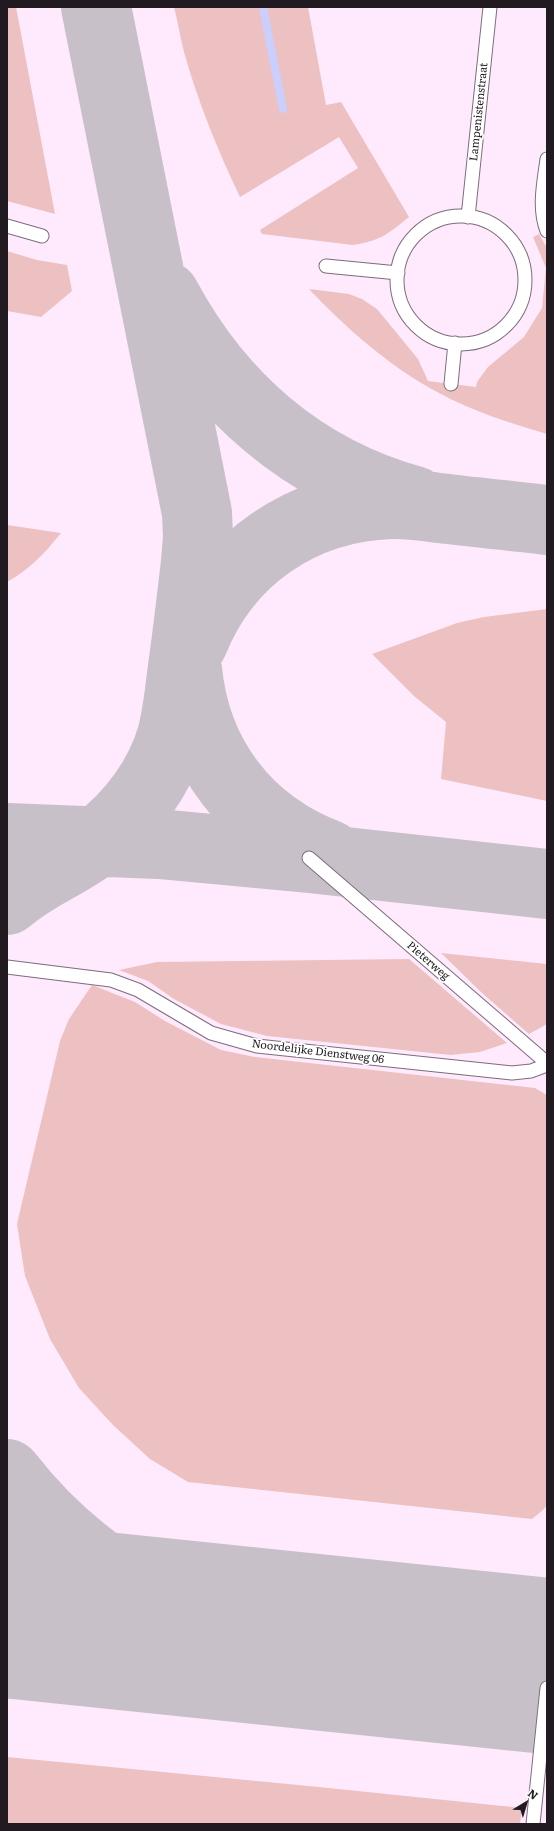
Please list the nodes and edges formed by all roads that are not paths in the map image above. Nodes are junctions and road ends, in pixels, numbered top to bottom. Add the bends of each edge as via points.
1 (490, 7) edge
2 (547, 159) edge
3 (468, 217) junction
4 (7, 226) edge
5 (547, 231) edge
6 (42, 236) dead end
7 (326, 266) dead end
8 (398, 273) junction
9 (455, 343) junction
10 (451, 384) dead end
11 (309, 858) dead end
12 (7, 966) edge
13 (547, 1064) edge
14 (547, 1688) edge
15 (534, 1824) edge

1 - 3 lane, Lampenistenstraat
2 - 5 lane via 543,220
3 - 8 lane via 446,218 431,223 419,232 401,257
3 - 9 lane via 490,223 514,244 525,272 525,288 518,309 504,328 477,342
4 - 6 lane
7 - 8 lane
8 - 9 lane via 398,288 409,317 432,337
9 - 10 lane
11 - 13 lane, Pieterweg
12 - 13 lane, Noordelijke Dienstweg 06 via 111,980 138,990 211,1033 257,1046 512,1073 531,1071
14 - 15 lane

